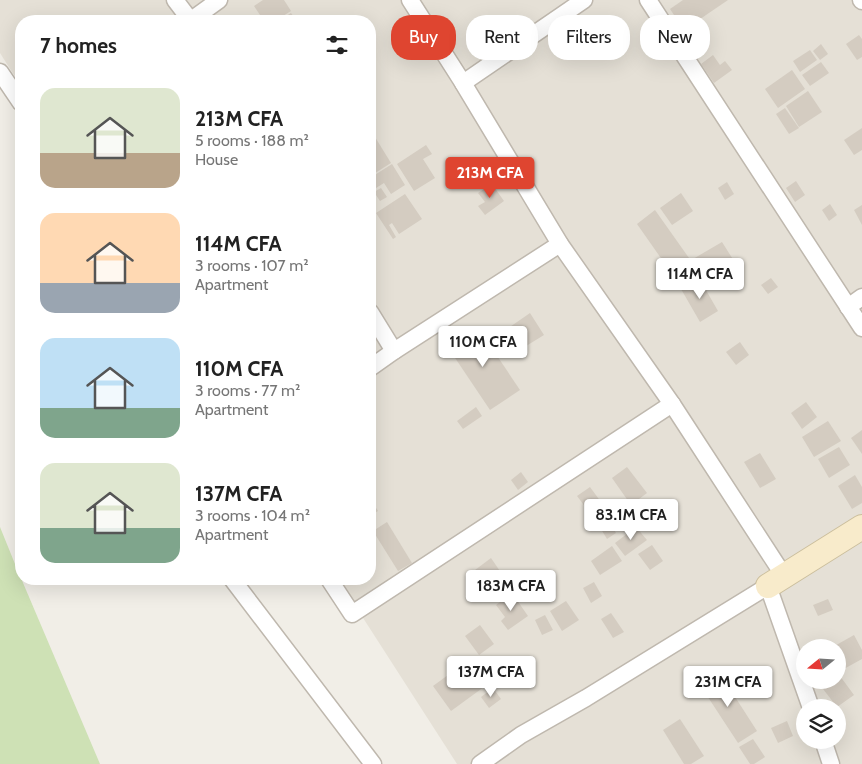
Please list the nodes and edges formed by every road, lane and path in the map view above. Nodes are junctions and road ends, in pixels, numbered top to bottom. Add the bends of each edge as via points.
1 (175, 0) edge
2 (219, 0) edge
3 (410, 0) edge
4 (584, 0) edge
5 (648, 0) edge
6 (186, 15) edge
7 (199, 15) edge
8 (0, 72) edge
9 (463, 83) junction
10 (15, 94) edge
11 (560, 244) junction
12 (862, 297) edge
13 (848, 307) junction
14 (376, 322) edge
15 (862, 328) edge
16 (394, 351) junction
17 (376, 364) edge
18 (672, 404) junction
19 (862, 527) edge
20 (776, 581) junction
21 (237, 585) edge
22 (333, 585) edge
23 (809, 699) edge
24 (826, 749) edge
25 (373, 764) edge
26 (480, 764) edge
27 (831, 764) edge

1 - 6 street
2 - 7 street
3 - 9 street
4 - 9 street
5 - 13 street
8 - 10 street
9 - 11 street
11 - 16 street
11 - 18 street
12 - 13 street
13 - 15 street
14 - 16 street
16 - 17 street
18 - 20 street
18 - 22 street via 352,614
19 - 20 street
20 - 23 street
20 - 26 street
21 - 25 street
24 - 27 street

